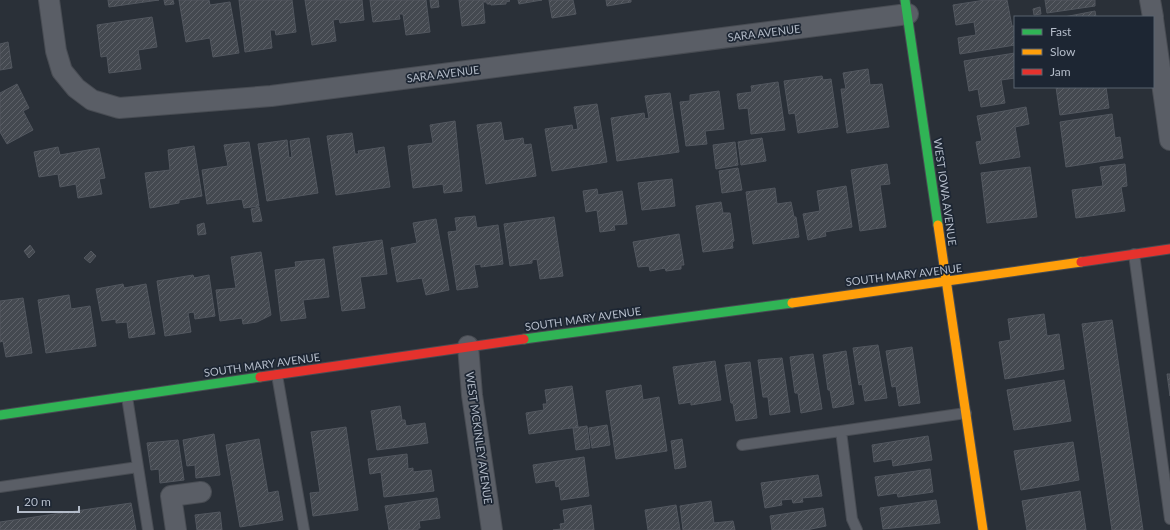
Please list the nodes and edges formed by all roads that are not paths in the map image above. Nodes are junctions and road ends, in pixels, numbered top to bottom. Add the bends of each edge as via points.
1 (49, 0) edge
2 (1150, 0) edge
3 (906, 7) edge
4 (1153, 16) edge
5 (1154, 25) edge
6 (1170, 140) edge
7 (1170, 249) edge
8 (1134, 254) junction
9 (945, 282) junction
10 (468, 346) junction
11 (276, 375) junction
12 (127, 396) junction
13 (966, 413) junction
14 (0, 415) edge
15 (841, 431) junction
16 (742, 445) dead end
17 (138, 467) junction
18 (0, 487) edge
19 (201, 492) dead end
20 (1170, 519) edge
21 (148, 530) edge
22 (176, 530) edge
23 (304, 530) edge
24 (492, 530) edge
25 (857, 530) edge
26 (983, 530) edge

1 - 3 street, SARA AVENUE via 56,51 62,71 76,88 92,100 119,108 271,96
2 - 4 street
3 - 9 main road, WEST IOWA AVENUE
5 - 6 street
7 - 8 main road, SOUTH MARY AVENUE
8 - 9 main road, SOUTH MARY AVENUE
8 - 20 lane
9 - 10 main road, SOUTH MARY AVENUE
9 - 13 main road, WEST IOWA AVENUE
10 - 11 main road, SOUTH MARY AVENUE
10 - 24 street, WEST MCKINLEY AVENUE via 472,395
11 - 12 main road, SOUTH MARY AVENUE
11 - 23 lane
12 - 14 main road, SOUTH MARY AVENUE
12 - 17 lane
13 - 15 lane
13 - 26 main road, WEST IOWA AVENUE
15 - 16 lane
15 - 25 lane via 852,519
17 - 18 lane
17 - 21 lane
19 - 22 street via 171,496

